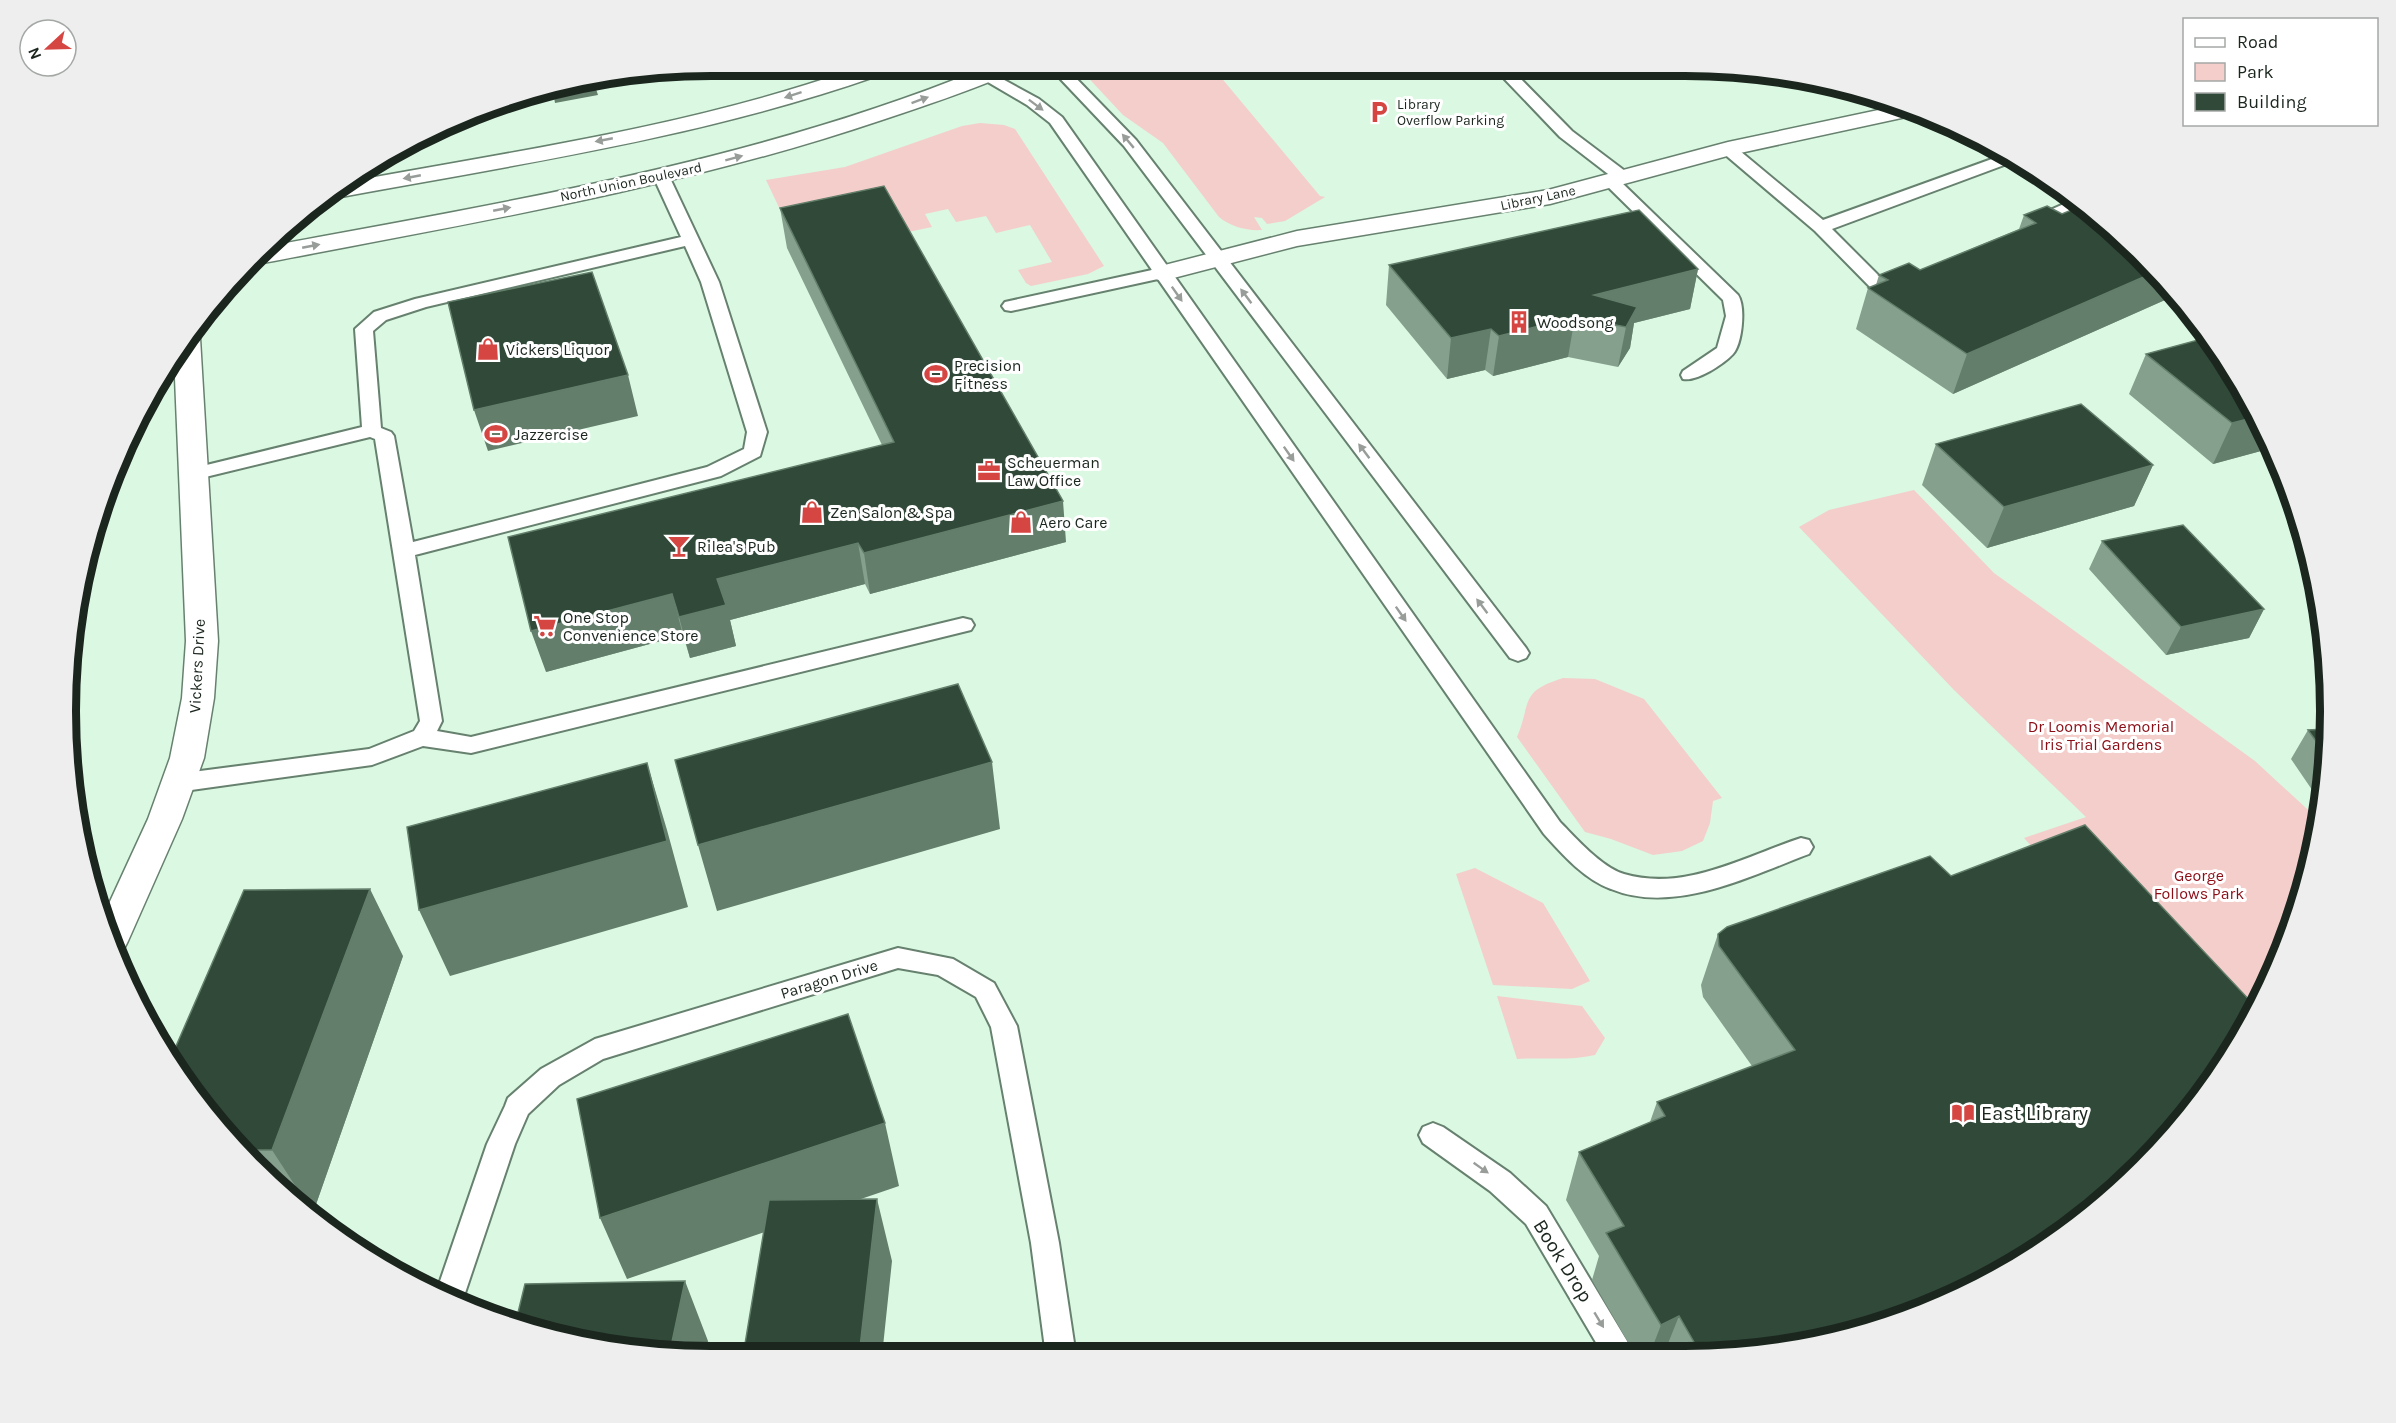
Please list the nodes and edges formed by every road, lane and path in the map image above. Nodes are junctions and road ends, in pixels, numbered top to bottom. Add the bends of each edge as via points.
1 (854, 76) edge
2 (978, 76) edge
3 (994, 76) edge
4 (1066, 76) edge
5 (1509, 76) edge
6 (1897, 113) edge
7 (1728, 149) junction
8 (2000, 161) edge
9 (661, 176) junction
10 (1616, 179) junction
11 (354, 187) edge
12 (2070, 208) edge
13 (1821, 227) junction
14 (2013, 232) edge
15 (690, 240) junction
16 (272, 253) edge
17 (1217, 259) junction
18 (1162, 273) junction
19 (1914, 275) edge
20 (1011, 306) dead end
21 (188, 354) edge
22 (1690, 375) dead end
23 (372, 431) junction
24 (193, 474) junction
25 (404, 552) junction
26 (963, 625) dead end
27 (1518, 653) dead end
28 (422, 737) junction
29 (177, 783) junction
30 (1801, 847) dead end
31 (115, 929) edge
32 (1433, 1135) dead end
33 (452, 1291) edge
34 (1060, 1346) edge
35 (1615, 1346) edge

1 -> 11 main road via 706,119
9 -> 2 main road, North Union Boulevard via 855,123
3 -> 18 lane via 1056,120
17 -> 4 lane via 1130,143
5 - 10 lane
6 - 7 main road, Library Lane
7 - 10 main road, Library Lane
7 - 13 lane
8 - 13 lane
9 - 15 lane
16 -> 9 main road, North Union Boulevard
10 - 17 main road, Library Lane via 1496,208 1376,224
10 - 22 lane via 1732,299 1735,316 1726,351
12 - 14 lane
13 - 19 lane via 1882,289
15 - 23 lane via 380,316 364,329
15 - 25 lane via 710,282 757,432 753,452 714,472
17 - 18 main road, Library Lane
27 -> 17 lane
18 - 20 lane
18 -> 30 lane via 1552,828 1579,857 1617,882 1663,889 1710,881
21 - 24 main road, Vickers Drive
23 - 24 lane
23 - 25 lane via 384,436
24 - 29 main road, Vickers Drive via 202,641 198,698 187,758
25 - 28 lane via 431,721
26 - 28 lane via 471,745
28 - 29 lane via 372,757
29 - 31 main road, Vickers Drive
32 -> 35 lane, Book Drop via 1500,1182 1536,1215
33 - 34 lane, Paragon Drive via 501,1144 518,1106 550,1077 595,1050 898,958 944,966 985,990 1004,1026 1045,1243

